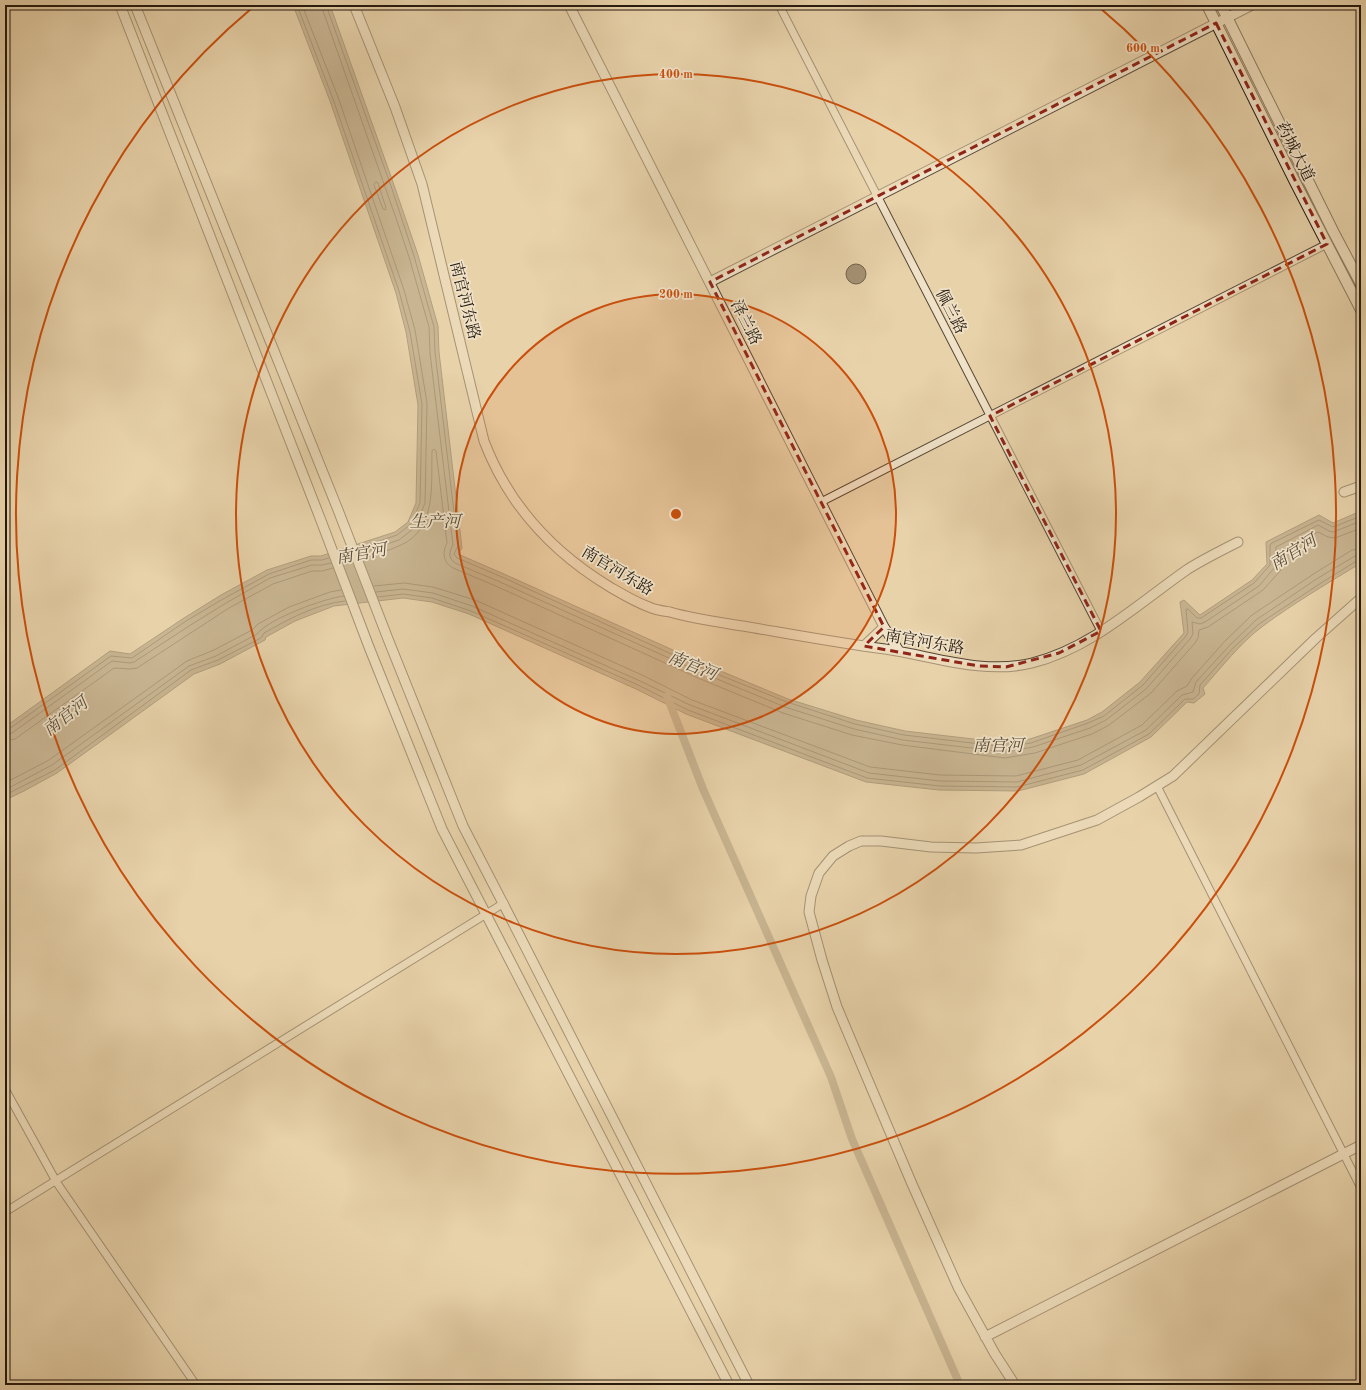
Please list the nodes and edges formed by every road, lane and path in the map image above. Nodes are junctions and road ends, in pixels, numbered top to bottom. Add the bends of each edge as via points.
1 (120, 5) edge
2 (135, 5) edge
3 (354, 5) edge
4 (569, 5) edge
5 (779, 5) edge
6 (1207, 5) edge
7 (1221, 5) edge
8 (1252, 5) edge
9 (1227, 18) junction
10 (1216, 23) junction
11 (878, 196) junction
12 (1327, 244) junction
13 (710, 282) junction
14 (1361, 284) edge
15 (1361, 310) edge
16 (990, 416) junction
17 (1361, 486) edge
18 (1344, 492) dead end
19 (821, 502) junction
20 (1238, 542) dead end
21 (1361, 598) edge
22 (884, 627) junction
23 (1101, 631) junction
24 (864, 646) junction
25 (899, 651) junction
26 (1157, 786) junction
27 (504, 904) junction
28 (486, 914) junction
29 (5, 1089) edge
30 (1361, 1145) edge
31 (1344, 1154) junction
32 (55, 1181) junction
33 (1361, 1188) edge
34 (5, 1212) edge
35 (985, 1337) junction
36 (196, 1385) edge
37 (729, 1385) edge
38 (749, 1385) edge
39 (1015, 1385) edge

1 - 28 street via 442,829
2 - 27 street via 463,826
3 - 24 street, 南官河东路 via 395,107 422,184 484,441 503,482 534,526 553,546 596,578 649,607 689,618
4 - 13 street, 泽兰路
5 - 11 street, 佩兰路
6 - 10 main road, 药城大道
7 - 9 main road, 药城大道
8 - 9 street
9 - 10 street
9 - 14 main road, 药城大道
10 - 11 street
10 - 12 main road, 药城大道
11 - 13 street
11 - 16 street, 佩兰路
12 - 15 main road, 药城大道
12 - 16 street
13 - 19 street, 泽兰路
16 - 19 street
16 - 23 street, 佩兰路
17 - 18 street
19 - 22 street, 泽兰路
20 - 23 street, 南官河东路 via 1190,568
21 - 26 street via 1173,776
22 - 24 street
22 - 25 street, 泽兰路
23 - 25 street, 南官河东路 via 1083,643 1059,653 1032,663 1006,667 979,666
24 - 25 street, 南官河东路
26 - 31 street
26 - 35 street via 1098,820 1021,845 931,847 861,841 833,856 819,872 811,896 810,912 837,1007 958,1287
27 - 28 street
27 - 38 street
28 - 32 street
28 - 37 street
29 - 32 street
30 - 31 street
31 - 33 street
31 - 35 street
32 - 34 street
32 - 36 street
35 - 39 street

